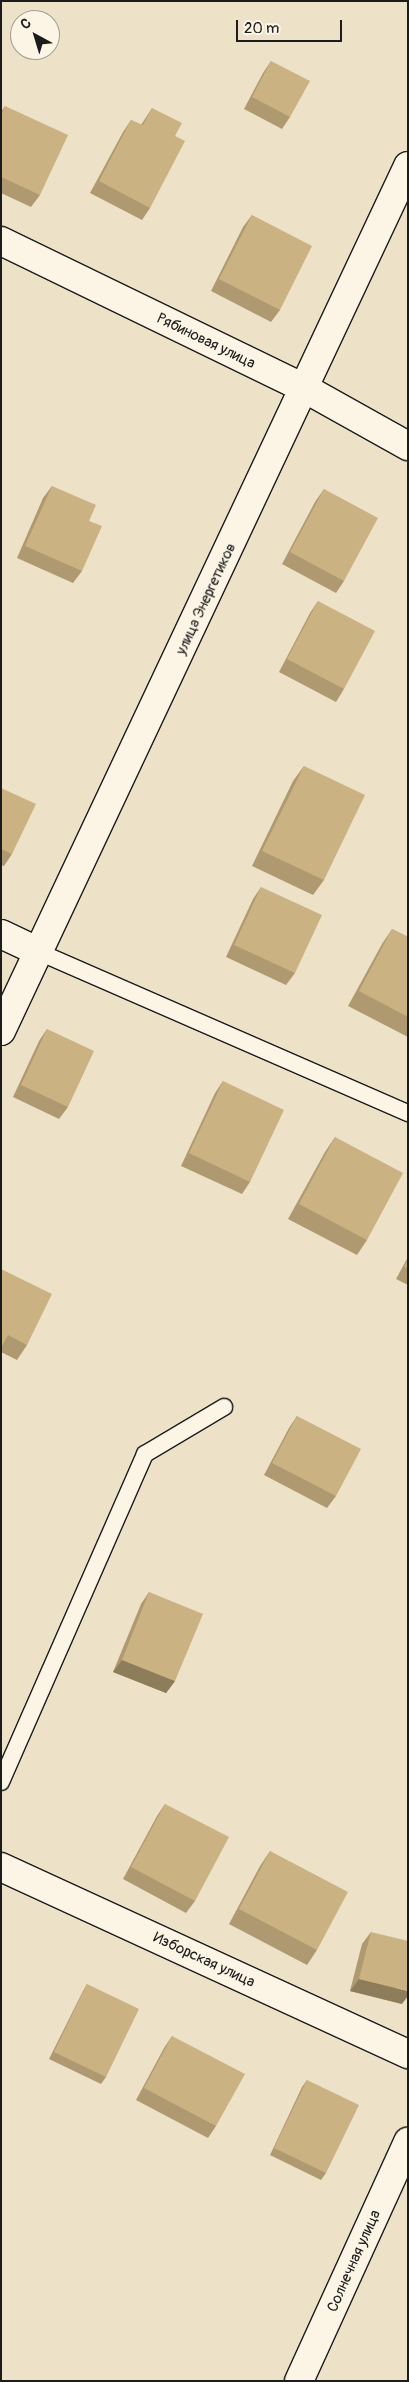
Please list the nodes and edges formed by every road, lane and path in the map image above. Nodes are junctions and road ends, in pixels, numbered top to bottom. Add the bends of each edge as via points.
1 (408, 166) edge
2 (1, 242) edge
3 (306, 389) junction
4 (408, 446) edge
5 (1, 934) edge
6 (38, 952) junction
7 (1, 1031) edge
8 (408, 1113) edge
9 (224, 1407) dead end
10 (1, 1782) edge
11 (1, 1867) edge
12 (408, 2054) edge
13 (408, 2142) edge
14 (299, 2381) edge

1 - 3 street, улица Энергетиков
2 - 3 street, Рябиновая улица
3 - 4 street, Рябиновая улица
3 - 6 street, улица Энергетиков
5 - 6 street
6 - 7 street, улица Энергетиков
6 - 8 lane
9 - 10 lane via 145,1454
11 - 12 street, Изборская улица
13 - 14 street, Солнечная улица

